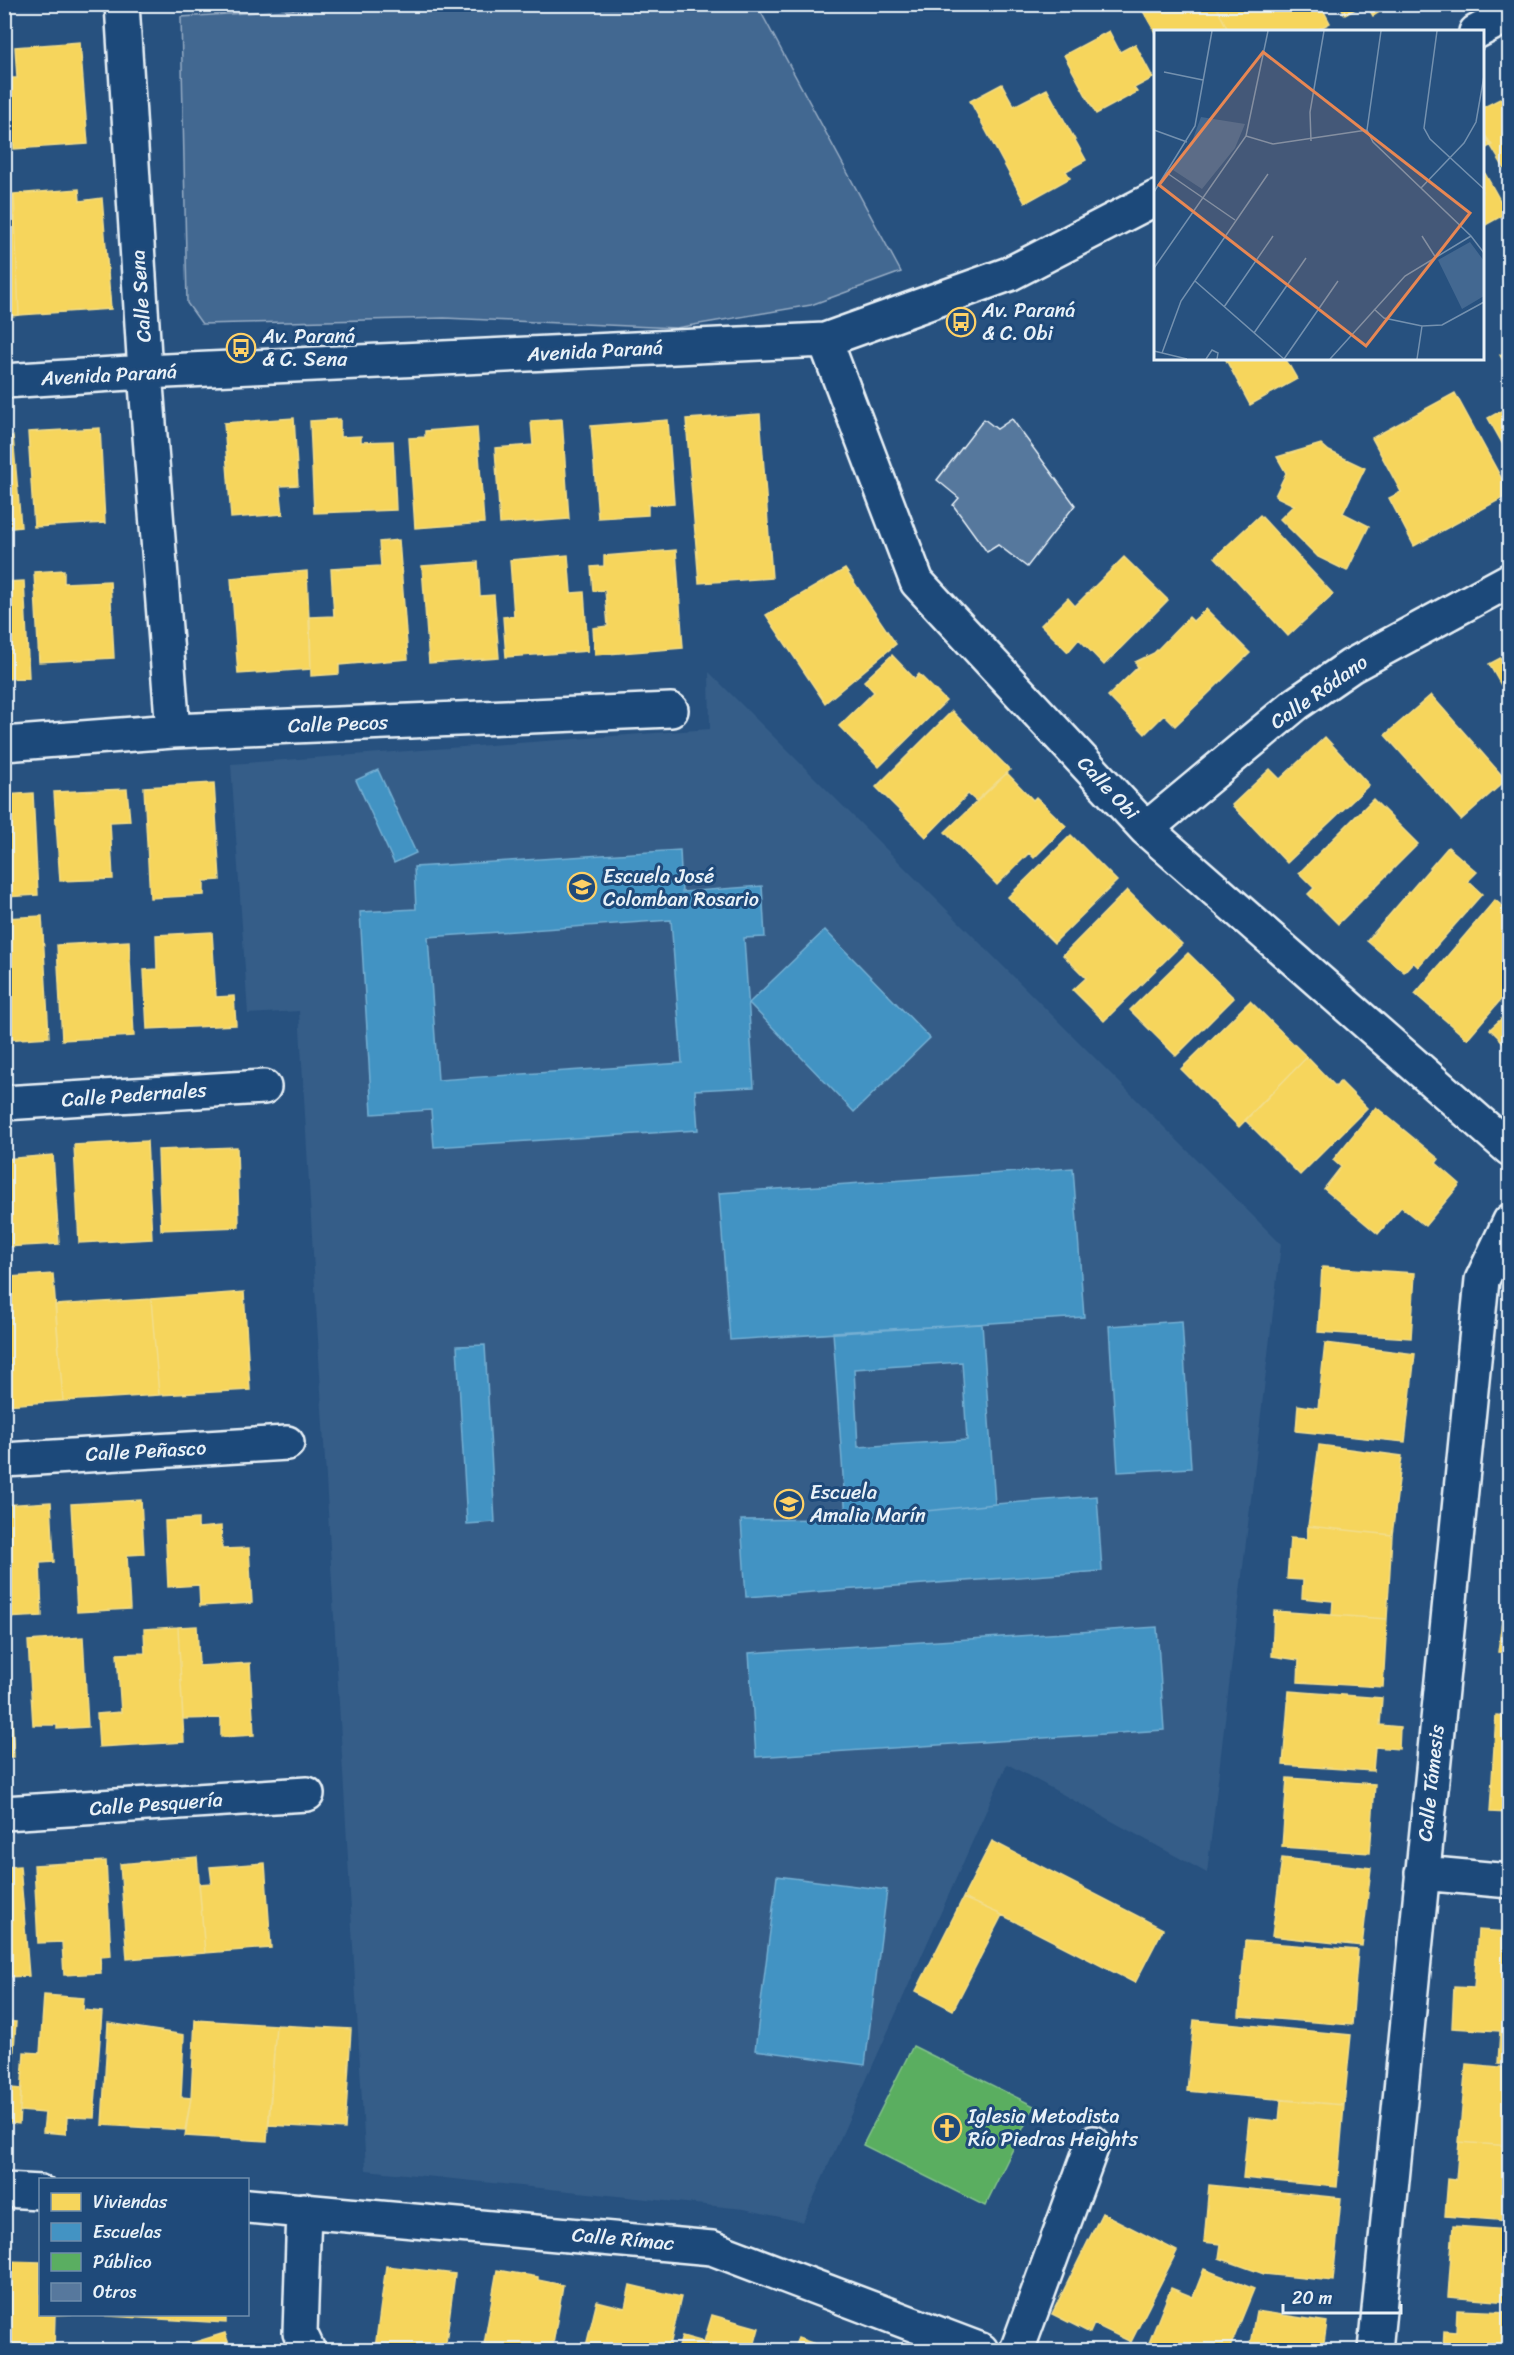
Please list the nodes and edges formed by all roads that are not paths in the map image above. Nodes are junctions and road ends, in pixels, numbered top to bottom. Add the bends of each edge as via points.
1 (122, 4) edge
2 (1509, 14) edge
3 (1480, 30) edge
4 (1154, 199) edge
5 (825, 340) junction
6 (145, 372) junction
7 (4, 381) edge
8 (1509, 580) edge
9 (671, 710) dead end
10 (173, 731) junction
11 (4, 744) edge
12 (1146, 829) junction
13 (264, 1087) dead end
14 (4, 1103) edge
15 (1509, 1149) edge
16 (1509, 1221) edge
17 (286, 1443) dead end
18 (4, 1460) edge
19 (307, 1794) dead end
20 (4, 1813) edge
21 (1422, 1874) junction
22 (1509, 1881) edge
23 (1093, 2143) dead end
24 (4, 2190) edge
25 (39, 2192) edge
26 (249, 2206) edge
27 (303, 2210) junction
28 (308, 2350) edge
29 (981, 2350) edge
30 (1017, 2350) edge
31 (1375, 2350) edge

1 - 6 street, Calle Sena
2 - 3 street
4 - 5 street, Avenida Paraná via 1009,274
5 - 6 street, Avenida Paraná
5 - 12 street, Calle Obi via 917,582
6 - 7 street, Avenida Paraná
6 - 10 street, Calle Sena
8 - 12 street, Calle Ródano via 1351,666 1296,704
9 - 10 street, Calle Pecos
10 - 11 street, Calle Pecos
12 - 15 street, Calle Obi
13 - 14 street, Calle Pedernales
16 - 21 street, Calle Támesis via 1482,1280
17 - 18 street, Calle Peñasco
19 - 20 street, Calle Pesquería
21 - 22 street
21 - 31 street, Calle Támesis
23 - 30 street
24 - 25 street
26 - 27 street, Calle Rímac
27 - 28 street via 300,2333
27 - 29 street, Calle Rímac via 712,2248

